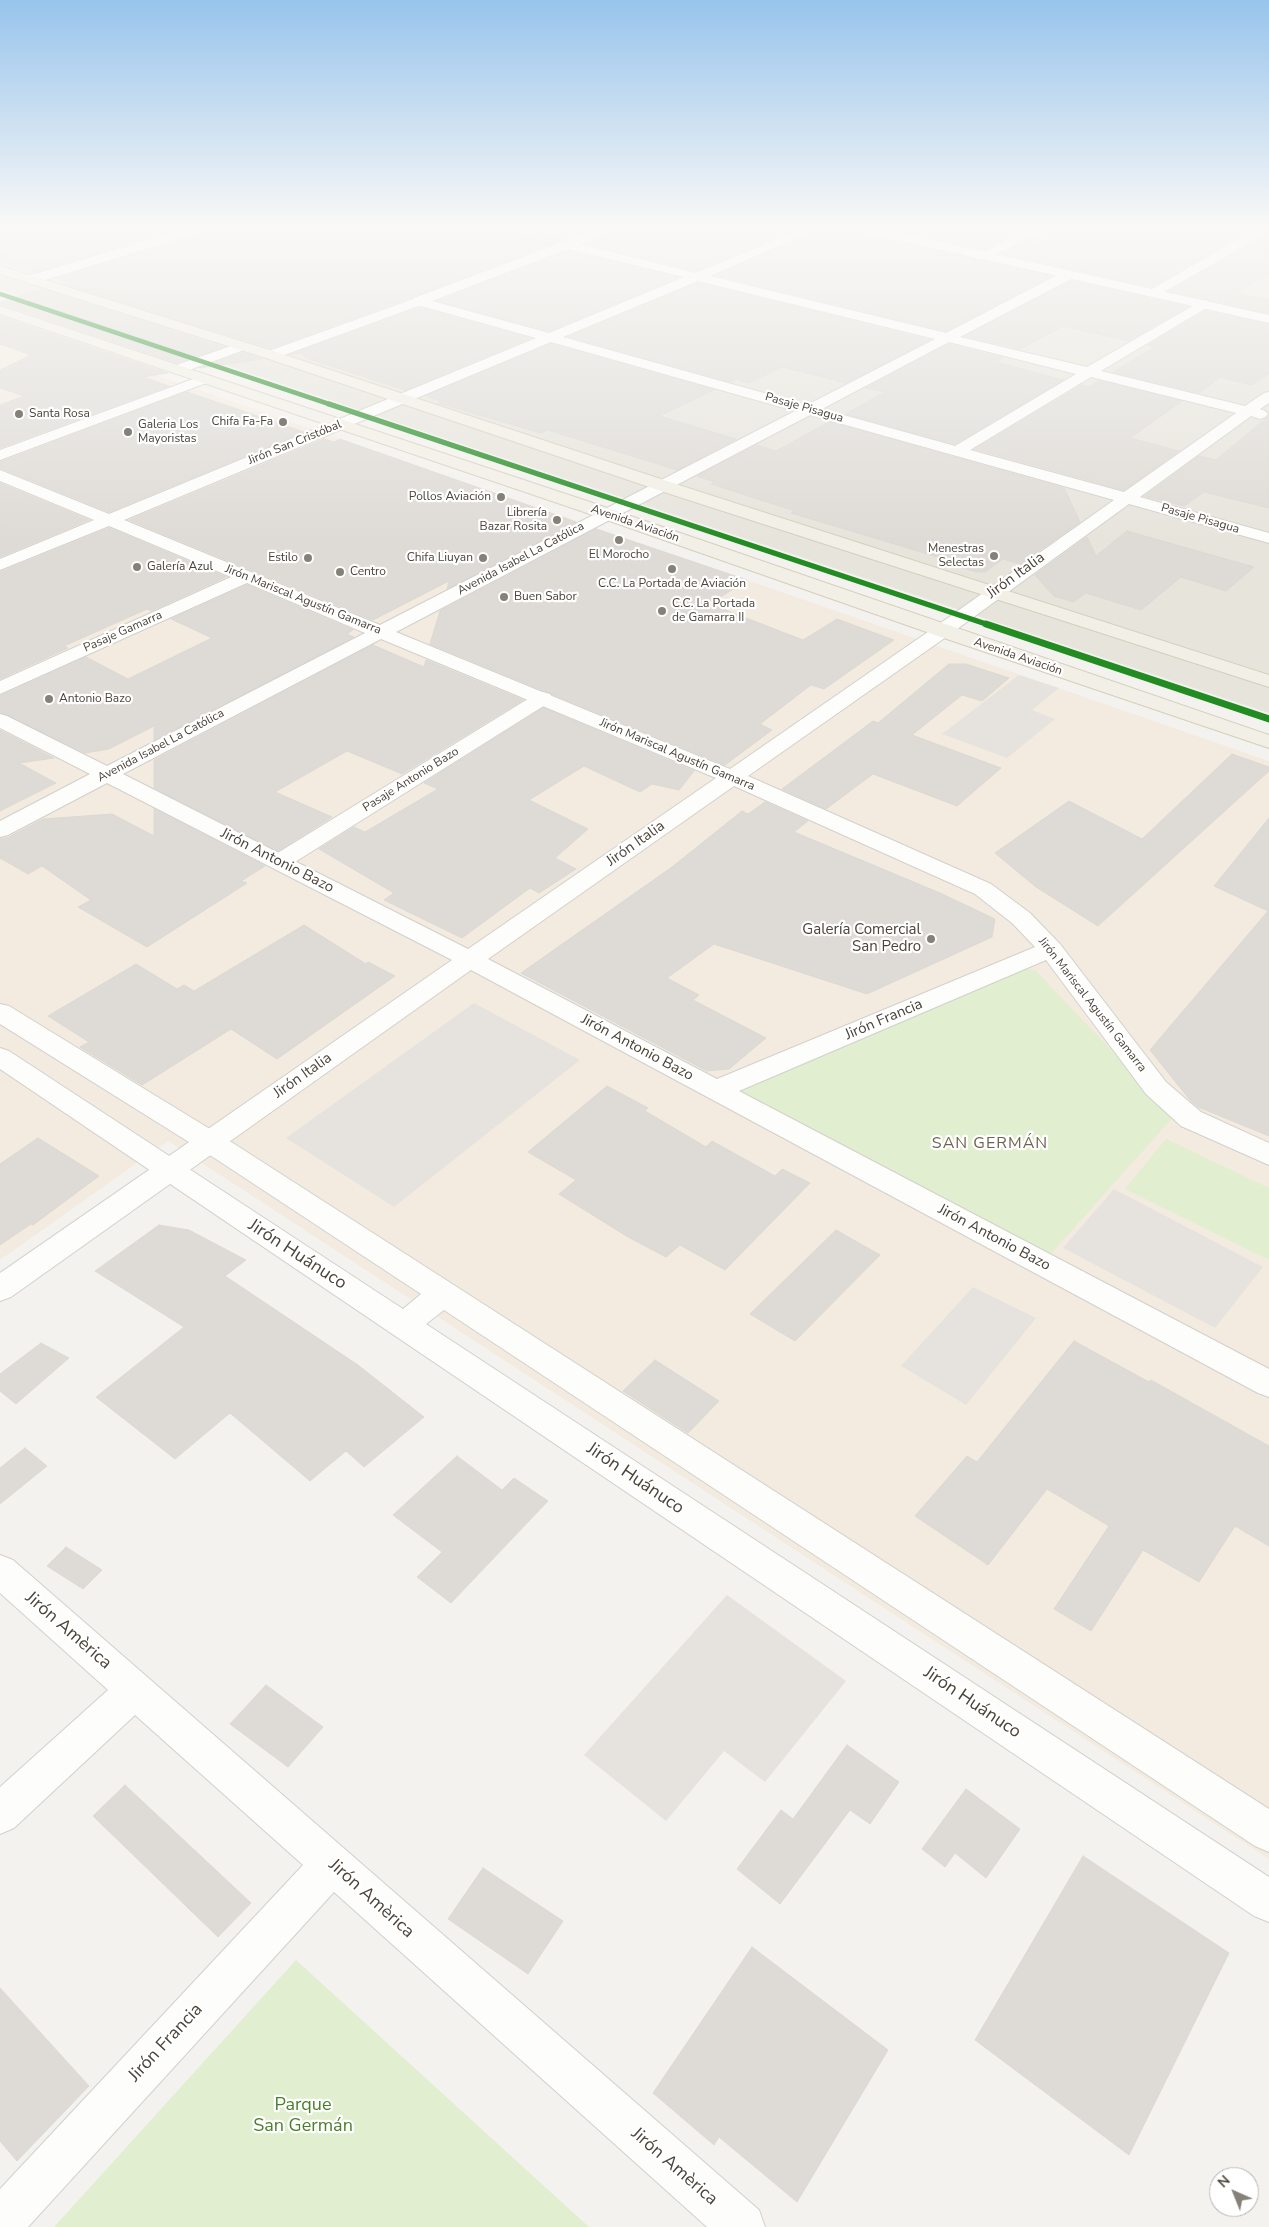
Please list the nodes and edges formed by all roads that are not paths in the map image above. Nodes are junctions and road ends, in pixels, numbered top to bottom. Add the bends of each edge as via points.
1 (67, 333) edge
2 (200, 333) edge
3 (331, 333) edge
4 (532, 333) edge
5 (562, 333) edge
6 (930, 333) edge
7 (955, 333) edge
8 (1154, 333) edge
9 (947, 337) junction
10 (550, 338) junction
11 (242, 346) junction
12 (271, 355) junction
13 (176, 370) junction
14 (1090, 372) junction
15 (204, 379) junction
16 (1269, 396) edge
17 (402, 399) junction
18 (808, 410) junction
19 (1248, 411) junction
20 (1269, 416) edge
21 (339, 425) junction
22 (957, 452) junction
23 (0, 455) edge
24 (0, 475) edge
25 (661, 485) junction
26 (1125, 498) junction
27 (607, 514) junction
28 (109, 520) junction
29 (1269, 538) edge
30 (0, 565) edge
31 (246, 577) junction
32 (994, 592) junction
33 (942, 631) junction
34 (380, 632) junction
35 (1269, 681) edge
36 (0, 688) edge
37 (543, 698) junction
38 (0, 720) edge
39 (1269, 742) edge
40 (106, 775) junction
41 (731, 777) junction
42 (0, 830) edge
43 (279, 862) junction
44 (1051, 948) junction
45 (471, 960) junction
46 (0, 1012) edge
47 (0, 1057) edge
48 (717, 1090) junction
49 (209, 1141) junction
50 (1269, 1155) edge
51 (169, 1170) junction
52 (0, 1289) edge
53 (443, 1293) junction
54 (404, 1325) junction
55 (1269, 1384) edge
56 (0, 1571) edge
57 (135, 1690) junction
58 (0, 1814) edge
59 (1269, 1832) edge
60 (332, 1864) junction
61 (1269, 1901) edge
62 (0, 2223) edge
63 (742, 2227) edge

1 - 13 main road, Avenida Aviación
2 - 11 main road
3 - 12 street
4 - 10 street, Pasaje Pisagua
5 - 10 street, Jirón San Cristóbal
6 - 9 street
7 - 9 street, Avenida Isabel La Católica
8 - 14 street
9 - 14 street
9 - 18 street, Avenida Isabel La Católica
10 - 17 street, Jirón San Cristóbal
10 - 18 street, Pasaje Pisagua
11 - 12 main road
11 - 13 street
12 - 17 main road
13 - 15 main road, Avenida Aviación
14 - 19 street
14 - 22 street
15 - 21 main road, Avenida Aviación
15 - 23 street
16 - 19 street, Jirón Italia
17 - 21 street, Jirón San Cristóbal
17 - 25 main road
18 - 22 street, Pasaje Pisagua
18 - 25 street, Avenida Isabel La Católica
19 - 20 street
19 - 26 street, Jirón Italia
21 - 27 main road, Avenida Aviación
21 - 28 street, Jirón San Cristóbal
22 - 26 street, Pasaje Pisagua
24 - 28 street, Jirón Mariscal Agustín Gamarra
25 - 27 street, Avenida Isabel La Católica
25 - 32 main road
26 - 29 street, Pasaje Pisagua
26 - 32 street, Jirón Italia
27 - 33 main road, Avenida Aviación
27 - 34 street, Avenida Isabel La Católica
28 - 30 street, Jirón San Cristóbal
28 - 31 street, Jirón Mariscal Agustín Gamarra
31 - 34 street, Jirón Mariscal Agustín Gamarra
31 - 36 street, Pasaje Gamarra
32 - 33 street, Jirón Italia
32 - 35 main road
33 - 39 main road, Avenida Aviación
33 - 41 street, Jirón Italia
34 - 37 street, Jirón Mariscal Agustín Gamarra
34 - 40 street, Avenida Isabel La Católica
37 - 41 street, Jirón Mariscal Agustín Gamarra
37 - 43 street, Pasaje Antonio Bazo
38 - 40 street, Jirón Antonio Bazo
40 - 42 street, Avenida Isabel La Católica
40 - 43 street, Jirón Antonio Bazo
41 - 44 street, Jirón Mariscal Agustín Gamarra via 983,889 1021,918
41 - 45 street, Jirón Italia
43 - 45 street, Jirón Antonio Bazo
44 - 48 street, Jirón Francia
44 - 50 street, Jirón Mariscal Agustín Gamarra via 1156,1088 1190,1120
45 - 48 street, Jirón Antonio Bazo
45 - 49 street, Jirón Italia
46 - 49 street
47 - 51 street, Jirón Huánuco
48 - 55 street, Jirón Antonio Bazo
49 - 51 street, Jirón Italia
49 - 53 street
51 - 52 street, Jirón Italia
51 - 54 street, Jirón Huánuco
53 - 54 street
53 - 59 street
54 - 61 street, Jirón Huánuco
56 - 57 street, Jirón Amèrica
57 - 58 street
57 - 60 street, Jirón Amèrica
60 - 62 street, Jirón Francia
60 - 63 street, Jirón Amèrica

